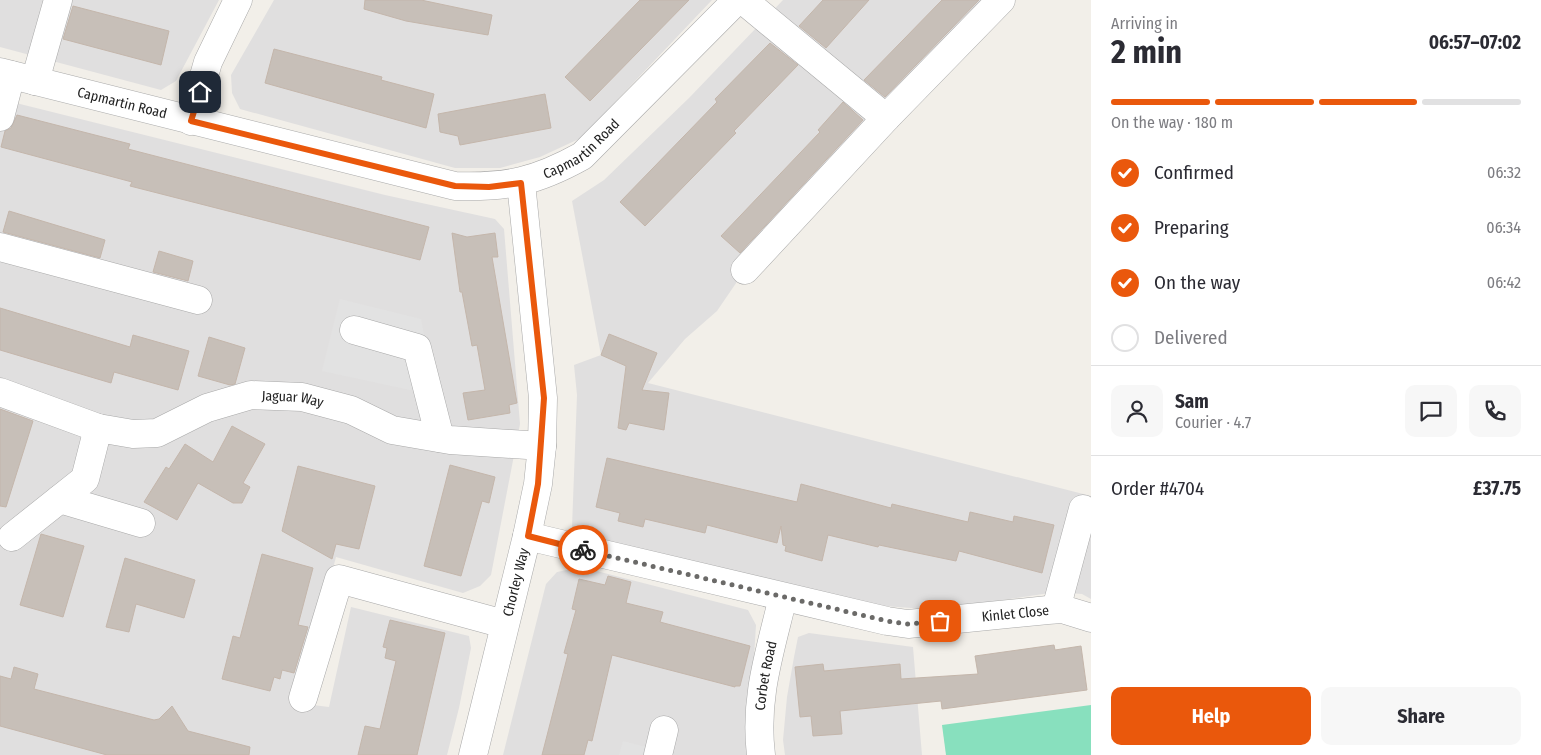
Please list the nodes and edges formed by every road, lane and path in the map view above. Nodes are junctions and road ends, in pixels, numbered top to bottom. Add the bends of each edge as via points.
1 (58, 0) edge
2 (238, 0) edge
3 (736, 0) edge
4 (743, 0) edge
5 (1001, 0) edge
6 (15, 76) edge
7 (0, 117) edge
8 (886, 118) junction
9 (191, 121) junction
10 (521, 183) junction
11 (0, 247) edge
12 (745, 270) dead end
13 (198, 300) dead end
14 (354, 330) dead end
15 (0, 392) edge
16 (98, 428) junction
17 (440, 438) junction
18 (542, 446) junction
19 (60, 499) junction
20 (1083, 509) dead end
21 (141, 523) dead end
22 (528, 536) junction
23 (12, 537) dead end
24 (783, 597) junction
25 (1056, 609) junction
26 (1091, 618) edge
27 (504, 624) junction
28 (303, 698) dead end
29 (473, 755) edge
30 (761, 755) edge

1 - 6 street
2 - 9 street via 208,62
3 - 10 street, Capmartin Road via 582,156
4 - 8 street
5 - 8 street
6 - 7 street
6 - 9 street, Capmartin Road
8 - 12 street
9 - 10 street, Capmartin Road via 455,186 489,187
10 - 18 street, Chorley Way via 544,398
11 - 13 street
14 - 17 street via 418,348
15 - 16 street, Jaguar Way
16 - 17 street, Jaguar Way via 133,434 157,433 207,408 251,395 302,397 350,410 392,430
16 - 19 street via 85,479
17 - 18 street, Jaguar Way
18 - 22 street, Chorley Way
19 - 21 street
19 - 23 street
20 - 25 street
22 - 24 street, Kinlet Close
22 - 27 street, Chorley Way
24 - 25 street, Kinlet Close via 908,624
24 - 30 street, Corbet Road via 758,712
25 - 26 street, Kinlet Close
27 - 28 street, Chorley Way via 339,579
27 - 29 street, Chorley Way

